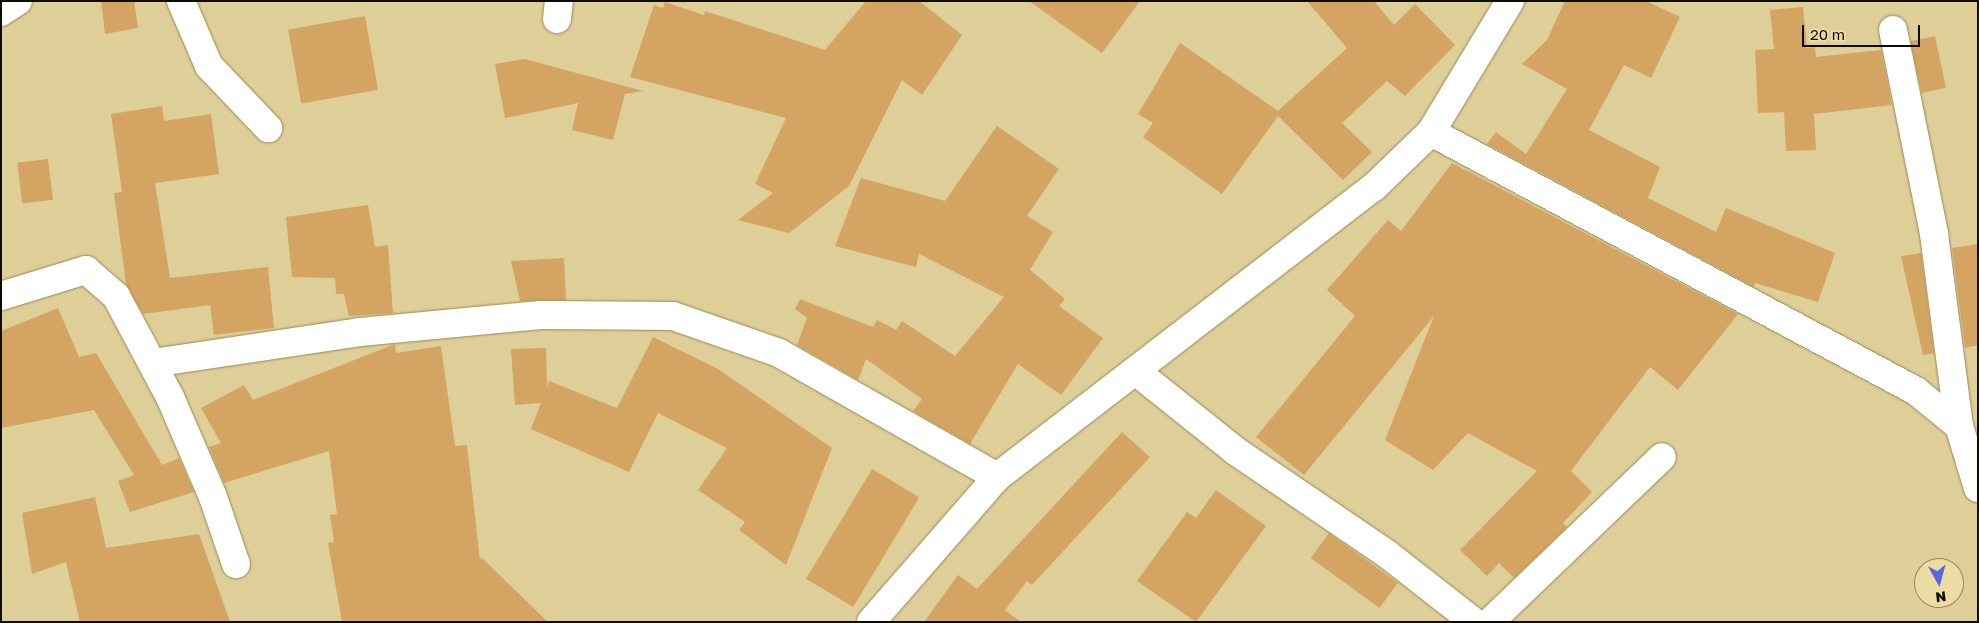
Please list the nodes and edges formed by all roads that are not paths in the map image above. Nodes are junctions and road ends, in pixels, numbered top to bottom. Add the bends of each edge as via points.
1 (18, 1) edge
2 (180, 1) edge
3 (1510, 1) edge
4 (1, 12) edge
5 (1893, 30) dead end
6 (268, 128) dead end
7 (1431, 132) junction
8 (1, 296) edge
9 (153, 363) junction
10 (1138, 373) junction
11 (1959, 426) junction
12 (1662, 457) dead end
13 (997, 477) junction
14 (1978, 488) edge
15 (236, 564) dead end
16 (871, 622) edge
17 (1474, 622) edge
18 (1490, 622) edge

1 - 4 street
2 - 6 street via 210,66
3 - 7 street
5 - 11 street via 1932,224
7 - 10 street via 1374,187
7 - 11 street via 1916,391
8 - 9 street via 86,270 116,296
9 - 13 street via 379,330 540,316 672,316 779,353
9 - 15 street via 213,497
10 - 13 street
10 - 17 street via 1237,452 1387,554
11 - 14 street
12 - 18 street
13 - 16 street

